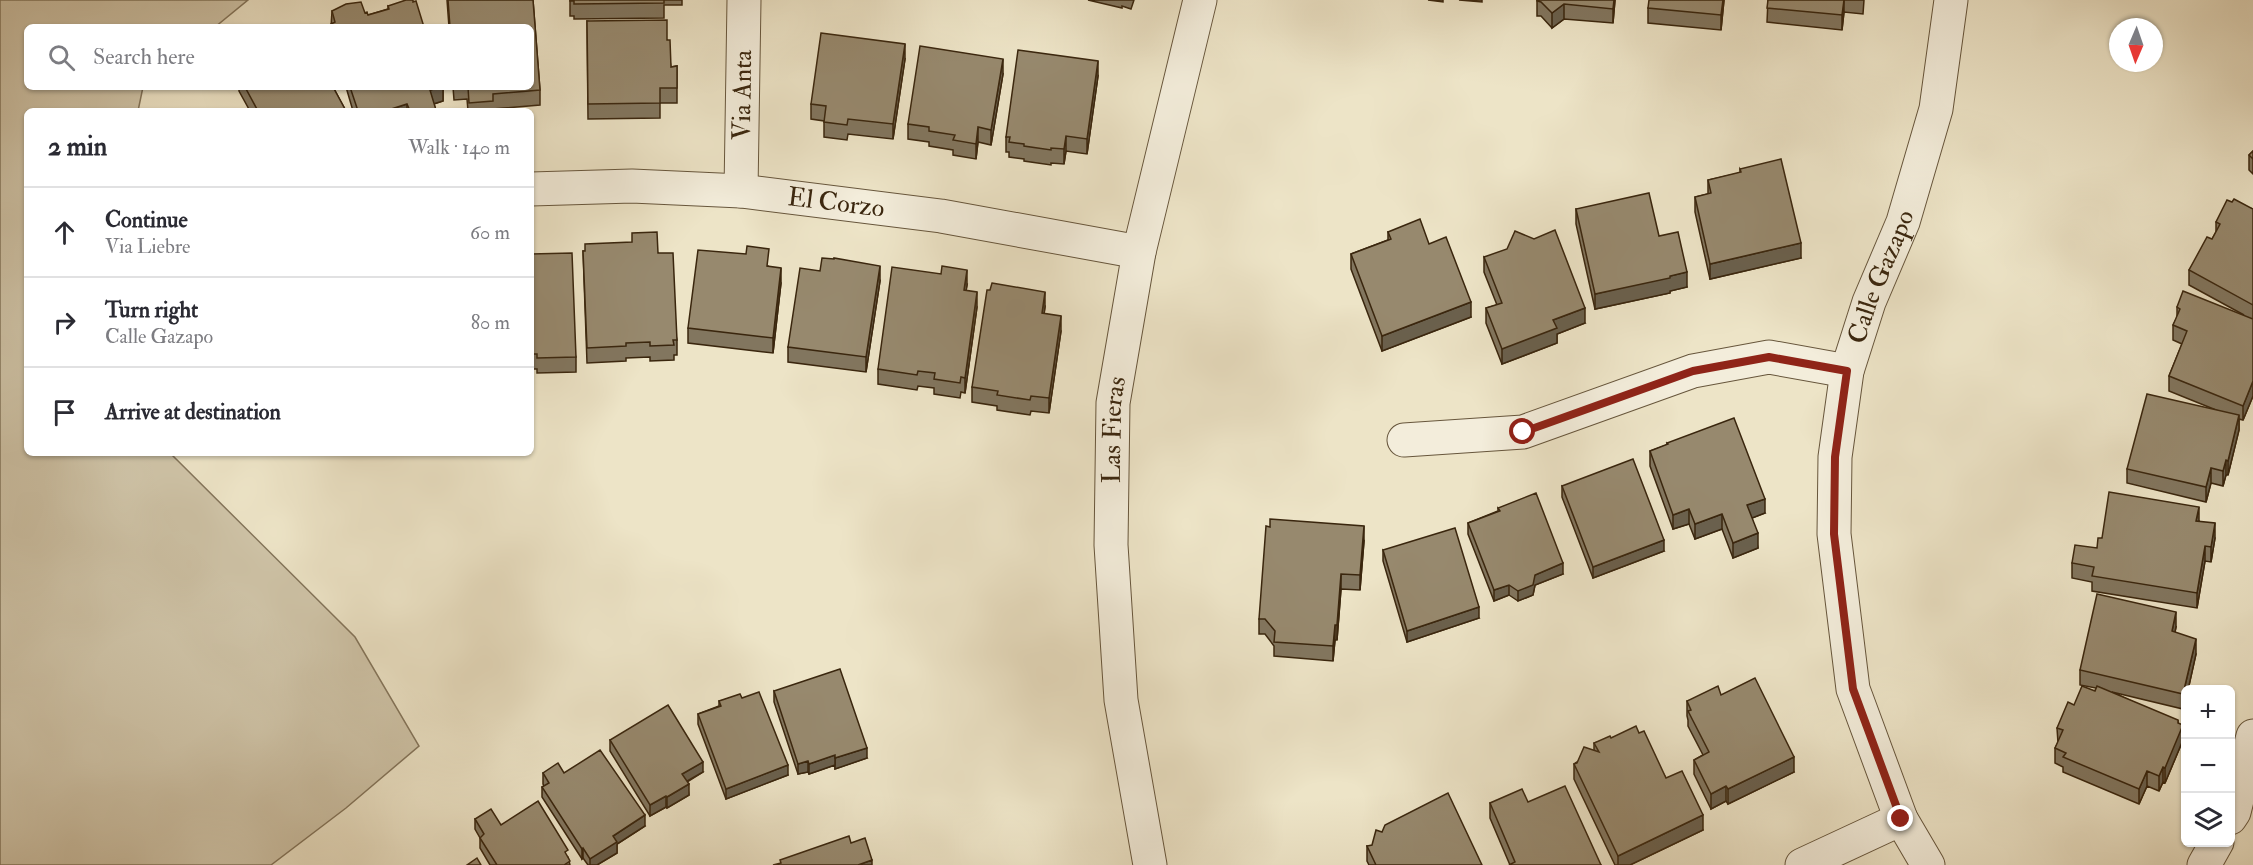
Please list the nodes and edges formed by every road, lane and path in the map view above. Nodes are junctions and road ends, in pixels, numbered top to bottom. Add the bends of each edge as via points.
1 (744, 0) edge
2 (1200, 0) edge
3 (1952, 0) edge
4 (534, 189) edge
5 (741, 191) junction
6 (1139, 252) junction
7 (1847, 371) junction
8 (1404, 440) dead end
9 (2253, 736) edge
10 (2235, 808) edge
11 (1901, 819) junction
12 (2215, 847) edge
13 (1150, 865) edge
14 (1802, 865) edge
15 (1928, 865) edge
16 (2204, 865) edge

1 - 5 street, Via Anta
2 - 6 street, Las Fieras
3 - 7 street, Calle Gazapo via 1933,120 1903,222 1869,302
4 - 5 street, El Corzo via 632,186
5 - 6 street, El Corzo via 941,216
6 - 13 street, Las Fieras via 1113,403 1111,545 1121,700
7 - 8 street via 1769,357 1693,371 1523,432
7 - 11 street, Calle Gazapo via 1835,457 1834,534 1853,689
9 - 10 street
11 - 14 street
11 - 15 street, Calle Gazapo
12 - 16 street

